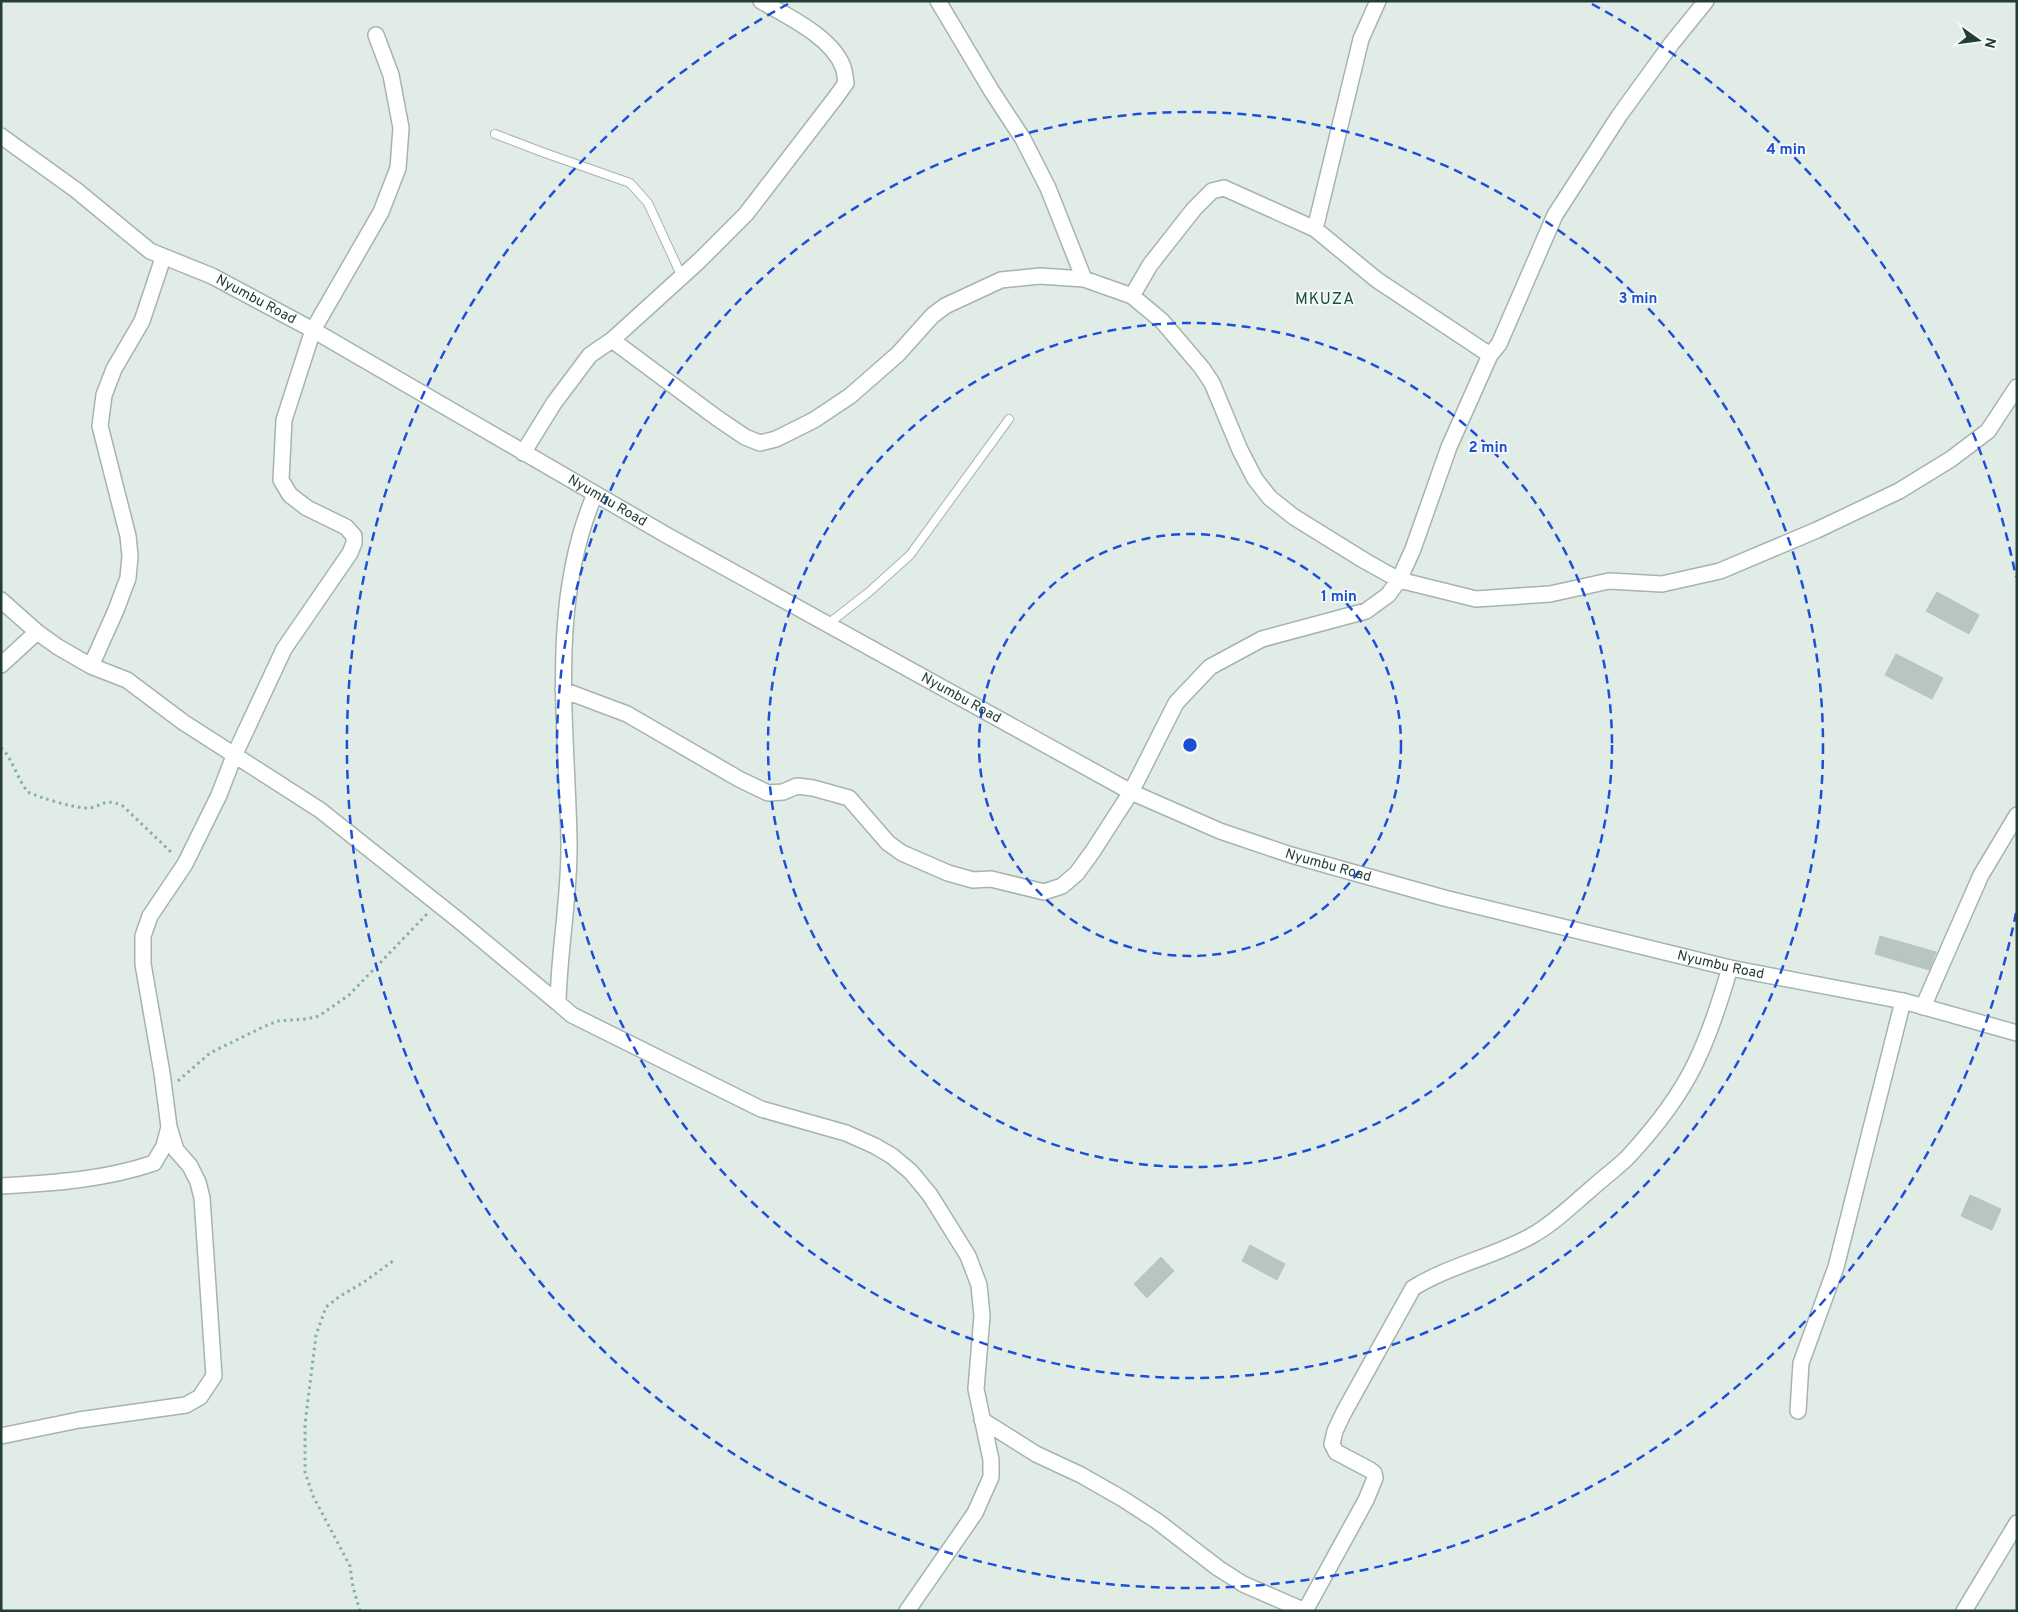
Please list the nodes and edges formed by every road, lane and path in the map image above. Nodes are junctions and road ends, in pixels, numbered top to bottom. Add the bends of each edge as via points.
1 (761, 1) edge
2 (938, 1) edge
3 (1378, 1) edge
4 (1706, 1) edge
5 (376, 35) dead end
6 (495, 134) dead end
7 (2, 138) edge
8 (1315, 229) junction
9 (163, 258) junction
10 (682, 277) junction
11 (1084, 279) junction
12 (1132, 296) junction
13 (313, 330) junction
14 (612, 340) junction
15 (1490, 354) junction
16 (2017, 387) edge
17 (1009, 418) dead end
18 (523, 453) junction
19 (595, 494) junction
20 (1399, 580) junction
21 (1, 600) edge
22 (828, 624) junction
23 (37, 632) junction
24 (1, 665) edge
25 (91, 666) junction
26 (563, 690) junction
27 (1, 748) edge
28 (234, 756) junction
29 (1132, 792) junction
30 (2017, 814) edge
31 (185, 864) junction
32 (438, 904) junction
33 (1730, 968) junction
34 (1903, 1001) junction
35 (558, 1003) junction
36 (1923, 1007) junction
37 (2017, 1033) edge
38 (165, 1093) junction
39 (169, 1127) junction
40 (1, 1186) edge
41 (393, 1261) dead end
42 (1798, 1410) dead end
43 (982, 1420) junction
44 (1, 1436) edge
45 (2017, 1524) edge
46 (360, 1611) edge
47 (907, 1611) edge
48 (1305, 1611) edge
49 (1964, 1611) edge

1 - 10 street via 815,33 843,67 846,83 746,214
2 - 11 street via 1023,139 1048,188
3 - 8 street via 1360,39
4 - 15 street via 1620,116 1555,215 1499,344
5 - 13 street via 392,75 400,128 398,168 381,212
6 - 10 lane via 630,183 648,203
7 - 9 street, Nyumbu Road via 76,190 127,234
8 - 12 street via 1224,188 1212,191 1150,265
8 - 15 street via 1377,280
9 - 13 street, Nyumbu Road via 192,266
9 - 25 street via 142,321 114,369 104,395 100,426 128,536 130,556 128,578
10 - 14 street
11 - 12 street
11 - 14 street via 1040,276 1001,280 945,306 898,354 850,396 814,420 776,439 760,443 717,418
12 - 20 street via 1162,321 1202,368 1212,383 1240,450 1270,498 1294,517
13 - 18 street, Nyumbu Road
13 - 28 street via 284,420 281,480 290,495 307,508 346,527 354,536 354,543 284,649
14 - 18 street via 590,354
15 - 20 street via 1449,447
16 - 20 street via 1988,431 1951,459 1891,495 1720,571 1662,584 1609,581 1550,594 1476,599
17 - 22 lane via 910,555
18 - 19 street, Nyumbu Road
19 - 22 street, Nyumbu Road
19 - 26 street via 583,522 568,588
20 - 29 street via 1388,594 1366,611 1262,639 1210,667 1176,703
21 - 23 street
22 - 29 street, Nyumbu Road
23 - 24 street
23 - 25 street
25 - 28 street via 127,680
26 - 29 street via 627,714 768,793 783,792 797,786 849,798 888,843 902,853 973,880 991,879 1044,892 1062,886 1093,852
26 - 35 street via 569,841
27 - 31 path via 28,792 86,808 115,802
28 - 31 street
28 - 32 street via 320,810
29 - 33 street, Nyumbu Road via 1220,831 1291,855 1444,898
30 - 36 street via 1981,875
31 - 38 street via 150,916 143,936 142,964
32 - 35 street
32 - 38 path via 349,995 319,1016 278,1020 210,1053
33 - 34 street, Nyumbu Road
33 - 48 street via 1713,1022 1694,1066 1654,1126 1628,1157 1568,1209 1533,1234 1504,1250 1467,1262 1413,1288 1335,1431 1332,1444 1336,1452 1370,1470 1375,1478
34 - 36 street, Nyumbu Road
34 - 42 street via 1836,1267 1801,1363
35 - 43 street via 572,1014 761,1109 846,1133 892,1156 911,1172 946,1219 968,1256 979,1285 982,1316 976,1389
36 - 37 street, Nyumbu Road
38 - 39 street
39 - 40 street via 164,1146 154,1163 126,1173 74,1181
39 - 44 street via 176,1150 190,1166 202,1198 214,1376 200,1397 186,1405 79,1420
41 - 46 path via 326,1307 316,1335 305,1424 305,1472 313,1496 350,1566
43 - 47 street via 991,1460 991,1476 985,1492 975,1512
43 - 48 street via 1036,1454 1123,1500 1243,1584
45 - 49 street

